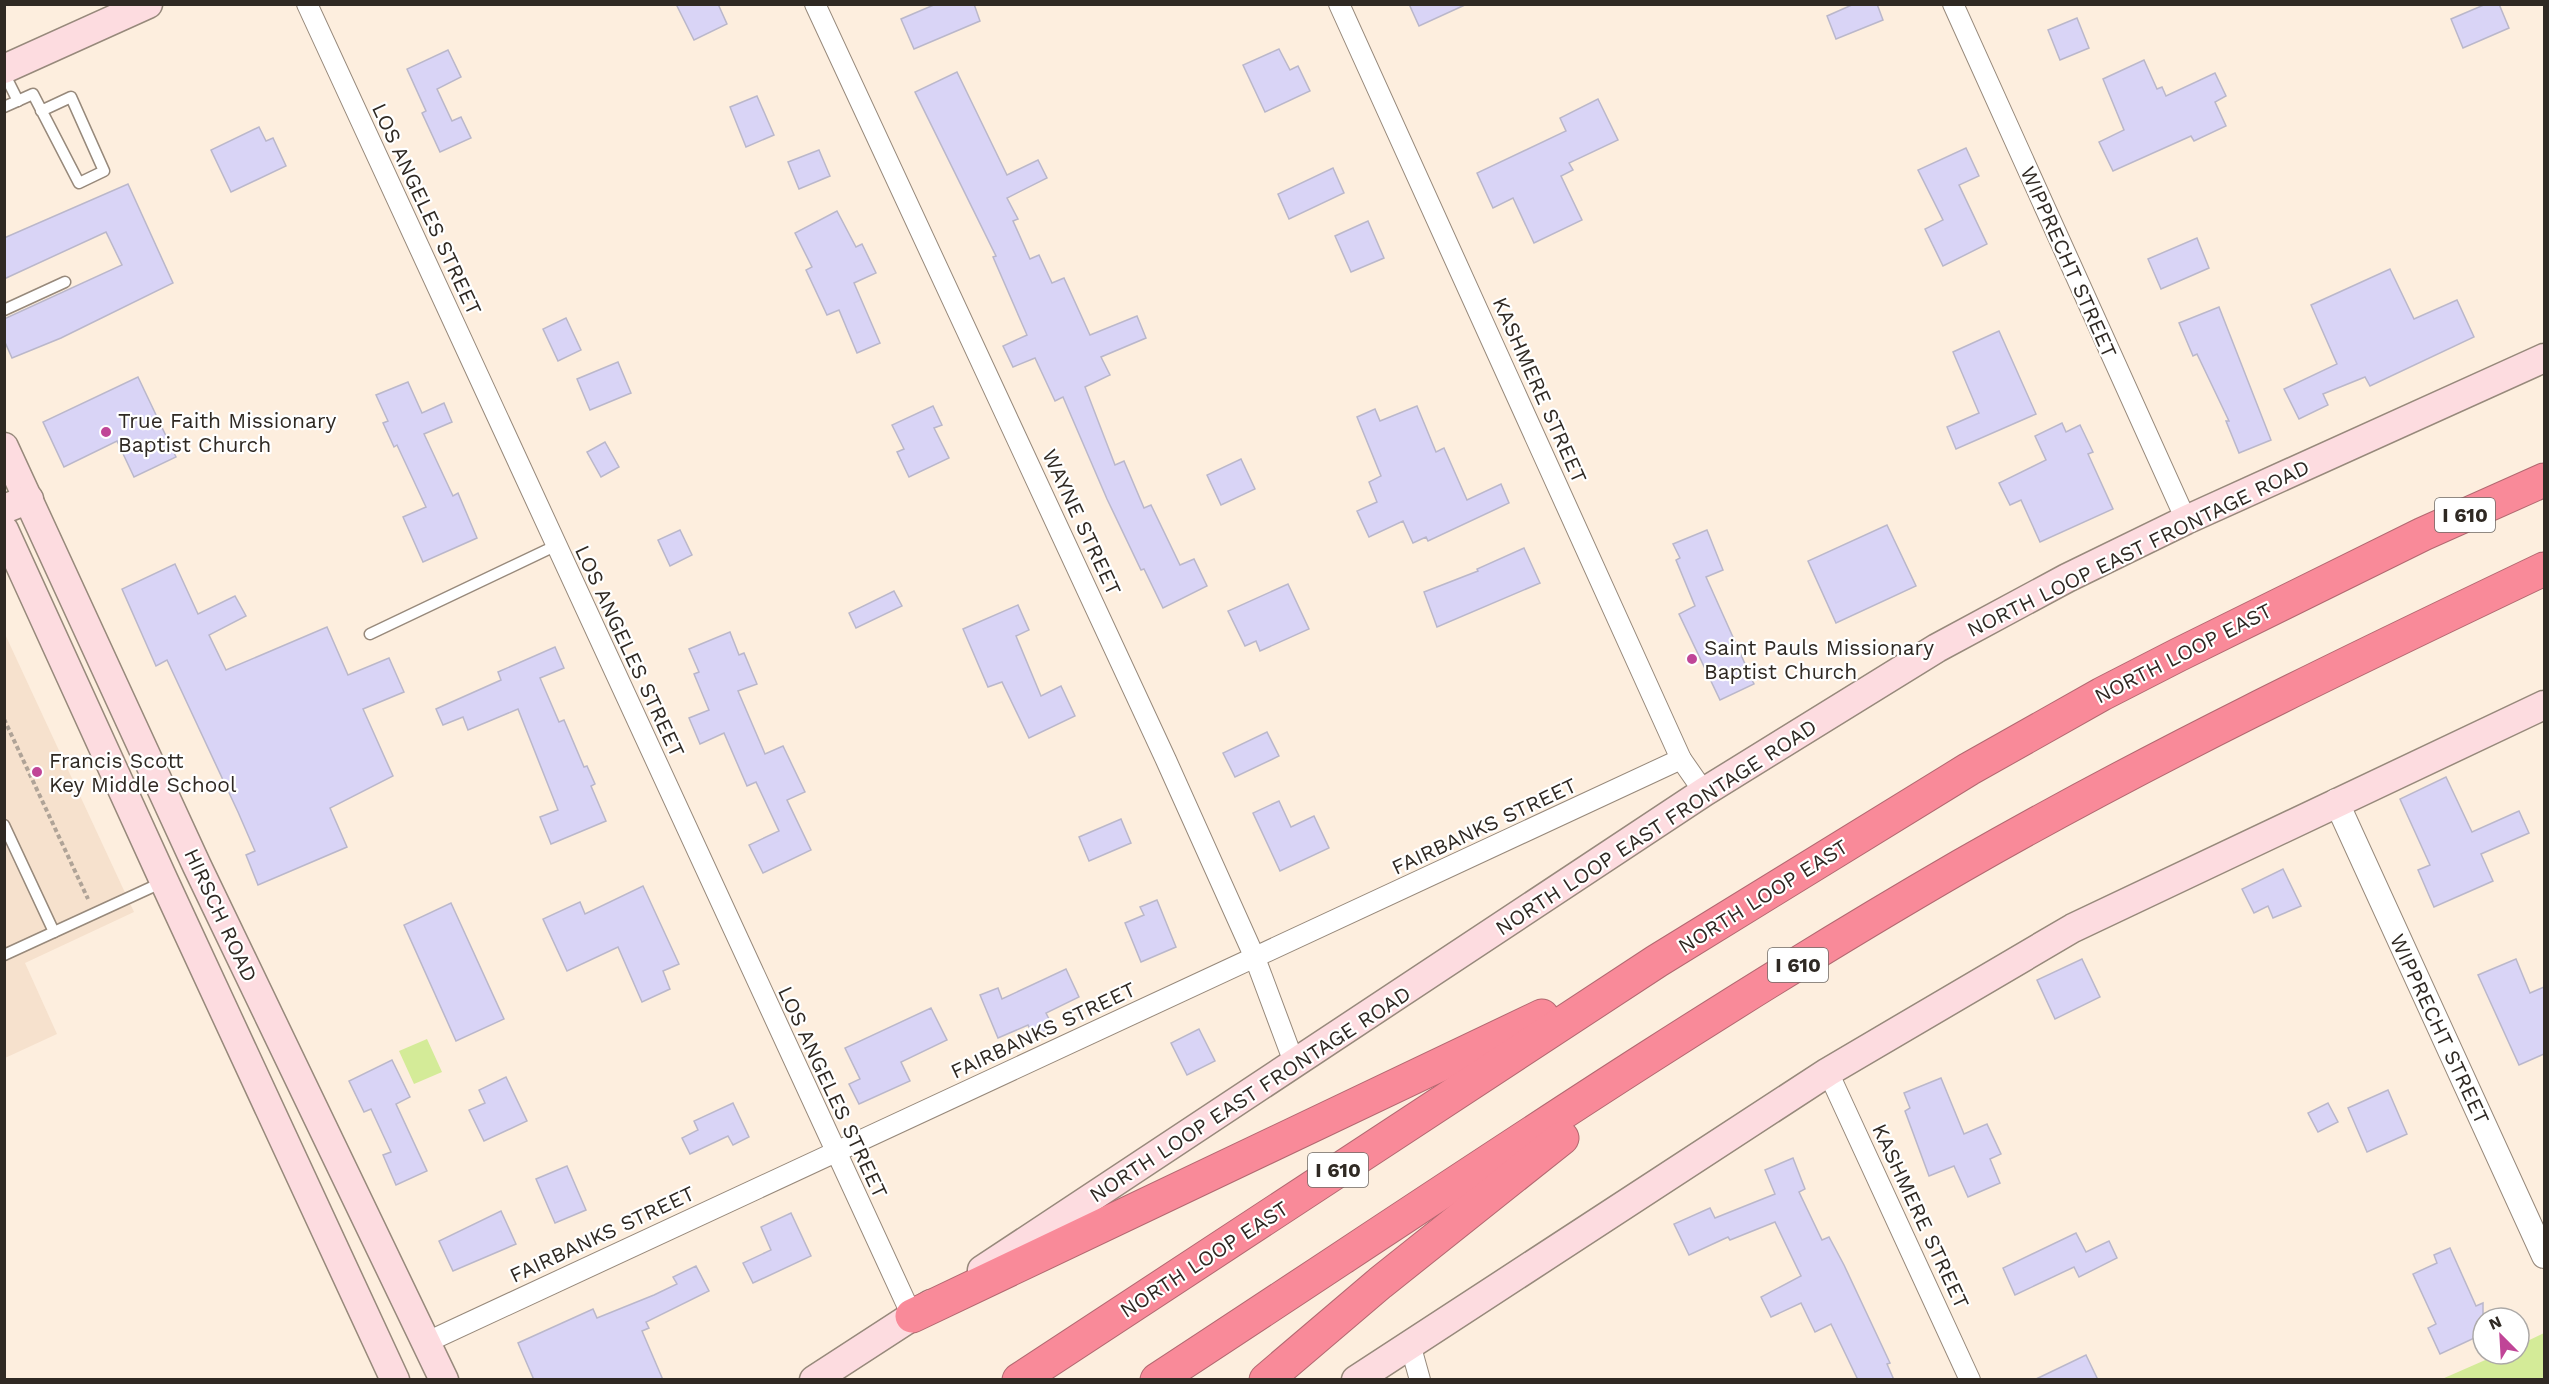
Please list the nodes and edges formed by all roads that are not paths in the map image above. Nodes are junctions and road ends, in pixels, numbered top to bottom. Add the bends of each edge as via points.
1 (148, 4) edge
2 (307, 4) edge
3 (815, 4) edge
4 (1339, 4) edge
5 (1953, 4) edge
6 (4, 71) edge
7 (18, 101) junction
8 (4, 107) edge
9 (41, 111) junction
10 (65, 282) dead end
11 (4, 310) edge
12 (2544, 358) edge
13 (4, 447) edge
14 (2544, 480) edge
15 (16, 504) edge
16 (2186, 520) junction
17 (4, 530) edge
18 (555, 546) junction
19 (2544, 569) edge
20 (370, 634) dead end
21 (2544, 705) edge
22 (1681, 759) junction
23 (1704, 792) junction
24 (2336, 801) junction
25 (4, 825) edge
26 (197, 866) junction
27 (164, 882) junction
28 (54, 932) junction
29 (4, 955) edge
30 (1255, 958) junction
31 (1658, 961) junction
32 (1719, 1014) junction
33 (1295, 1065) junction
34 (1828, 1072) junction
35 (834, 1152) junction
36 (296, 1165) junction
37 (2544, 1256) edge
38 (912, 1316) junction
39 (425, 1343) junction
40 (1410, 1344) junction
41 (395, 1380) edge
42 (444, 1380) edge
43 (814, 1380) edge
44 (1019, 1380) edge
45 (1157, 1380) edge
46 (1266, 1380) edge
47 (1356, 1380) edge
48 (1420, 1380) edge
49 (1970, 1380) edge

1 - 6 main road
2 - 18 street, LOS ANGELES STREET
3 - 30 street, WAYNE STREET
4 - 22 street, KASHMERE STREET
5 - 16 street, WIPPRECHT STREET
6 - 7 lane
7 - 8 lane
7 - 9 lane via 33,94
9 - 9 lane via 78,183 104,171 71,98
10 - 11 lane
12 - 16 main road, NORTH LOOP EAST FRONTAGE ROAD
13 - 15 main road, HIRSCH ROAD
14 - 31 highway, NORTH LOOP EAST / I 610 via 2423,534 2102,694 1968,769
15 - 26 main road, HIRSCH ROAD
16 - 23 main road, NORTH LOOP EAST FRONTAGE ROAD via 1936,648
17 - 27 main road, HIRSCH ROAD
18 - 20 lane
18 - 35 street, LOS ANGELES STREET
19 - 32 highway, I 610 via 2131,771 1930,885
21 - 24 main road
22 - 23 street, KASHMERE STREET
22 - 30 street, FAIRBANKS STREET
23 - 33 main road, NORTH LOOP EAST FRONTAGE ROAD
24 - 34 main road via 2073,928
24 - 37 street, WIPPRECHT STREET
25 - 28 lane
26 - 27 main road
26 - 39 main road, HIRSCH ROAD
27 - 28 lane
27 - 36 main road, HIRSCH ROAD
28 - 29 lane
30 - 33 street, WAYNE STREET
30 - 35 street, FAIRBANKS STREET
31 - 38 highway
31 - 44 highway, NORTH LOOP EAST / I 610
32 - 45 highway, I 610
32 - 46 highway via 1380,1283
33 - 38 main road, NORTH LOOP EAST FRONTAGE ROAD
34 - 40 main road
34 - 49 street, KASHMERE STREET
35 - 38 street, LOS ANGELES STREET
35 - 39 street, FAIRBANKS STREET
36 - 39 main road via 334,1211 385,1318 392,1326
36 - 41 main road, HIRSCH ROAD
38 - 43 main road, NORTH LOOP EAST FRONTAGE ROAD
39 - 42 main road, HIRSCH ROAD
40 - 47 main road
40 - 48 street

